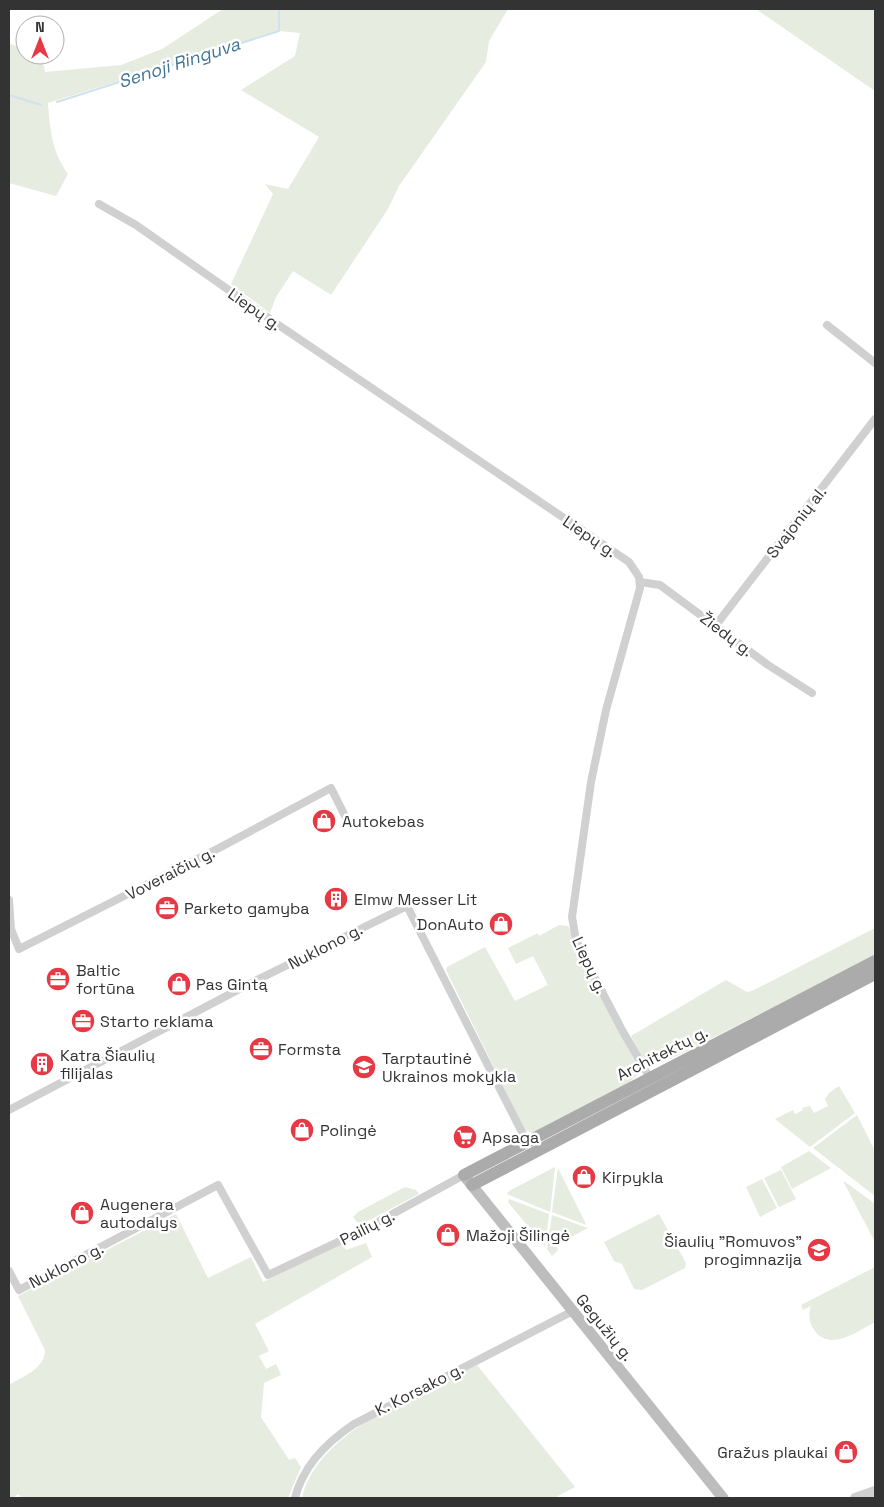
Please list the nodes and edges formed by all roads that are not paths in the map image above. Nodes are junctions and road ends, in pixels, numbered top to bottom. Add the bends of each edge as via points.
1 (99, 204) dead end
2 (827, 324) dead end
3 (875, 363) edge
4 (875, 419) edge
5 (640, 582) junction
6 (716, 625) junction
7 (812, 693) dead end
8 (348, 822) dead end
9 (9, 900) edge
10 (875, 961) edge
11 (875, 974) edge
12 (758, 1029) junction
13 (650, 1078) junction
14 (9, 1110) edge
15 (527, 1142) junction
16 (468, 1180) junction
17 (218, 1185) joint
18 (9, 1271) edge
19 (571, 1312) junction
20 (875, 1491) edge
21 (295, 1498) edge
22 (723, 1498) edge
23 (855, 1498) edge

1 - 5 street, Liepų g. via 136,225 629,562
2 - 3 street
4 - 6 street, Svajonių al.
5 - 6 street, Žiedų g. via 660,585
5 - 13 street, Liepų g. via 590,782 572,917 576,940
6 - 7 street, Žiedų g. via 768,665
8 - 9 street, Voveraičių g. via 331,788 19,949 11,929
10 - 12 main road, Architektų g.
11 - 12 main road, Architektų g.
12 - 13 main road, Architektų g.
12 - 16 main road, Architektų g.
13 - 15 main road, Architektų g.
14 - 15 street, Nuklono g. via 253,982 407,906
15 - 16 main road, Architektų g.
16 - 17 street, Pailių g. via 268,1275
16 - 19 main road, Gegužių g.
17 - 18 street, Nuklono g. via 19,1290
19 - 21 street, K. Korsako g. via 354,1424 316,1457
19 - 22 main road, Gegužių g.
20 - 23 street

